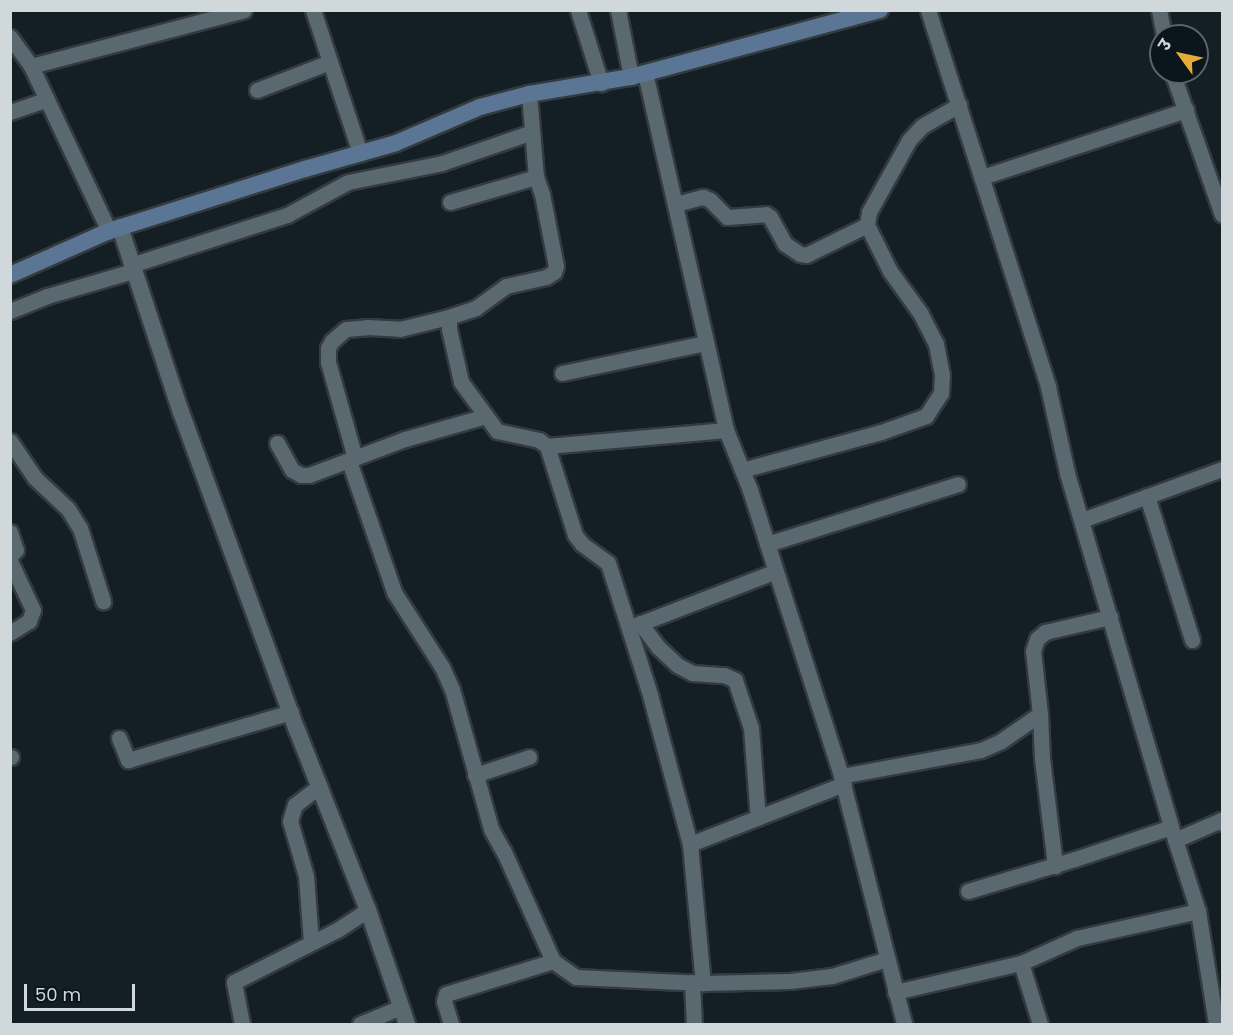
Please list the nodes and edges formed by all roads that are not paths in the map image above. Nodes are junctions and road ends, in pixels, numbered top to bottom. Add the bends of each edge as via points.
1 (244, 10) edge
2 (313, 10) edge
3 (578, 10) edge
4 (618, 10) edge
5 (880, 10) edge
6 (928, 10) edge
7 (10, 38) edge
8 (330, 62) junction
9 (31, 66) junction
10 (638, 75) junction
11 (602, 83) junction
12 (1177, 84) edge
13 (257, 90) dead end
14 (530, 94) junction
15 (46, 99) junction
16 (959, 105) junction
17 (1186, 110) junction
18 (10, 112) edge
19 (532, 132) junction
20 (360, 153) junction
21 (536, 177) junction
22 (982, 177) junction
23 (450, 202) dead end
24 (676, 204) junction
25 (1222, 215) edge
26 (867, 225) junction
27 (114, 229) junction
28 (132, 268) junction
29 (10, 275) edge
30 (10, 311) edge
31 (448, 317) junction
32 (706, 343) junction
33 (562, 373) dead end
34 (486, 416) junction
35 (726, 430) junction
36 (10, 441) edge
37 (277, 443) dead end
38 (547, 446) junction
39 (352, 459) junction
40 (1222, 469) edge
41 (742, 470) junction
42 (958, 484) dead end
43 (1147, 496) junction
44 (1082, 520) junction
45 (10, 532) edge
46 (767, 544) junction
47 (10, 558) edge
48 (776, 571) junction
49 (103, 601) dead end
50 (1110, 617) junction
51 (634, 625) junction
52 (10, 633) edge
53 (1192, 640) dead end
54 (291, 712) junction
55 (1041, 714) junction
56 (119, 738) dead end
57 (529, 757) dead end
58 (475, 775) junction
59 (843, 780) junction
60 (319, 786) junction
61 (1222, 817) edge
62 (758, 818) junction
63 (1173, 833) junction
64 (690, 844) junction
65 (1054, 866) junction
66 (968, 891) dead end
67 (368, 910) junction
68 (1198, 911) junction
69 (311, 942) junction
70 (887, 959) junction
71 (553, 961) junction
72 (1021, 963) junction
73 (698, 982) junction
74 (895, 992) junction
75 (401, 1007) junction
76 (243, 1024) edge
77 (360, 1024) edge
78 (407, 1024) edge
79 (451, 1024) edge
80 (694, 1024) edge
81 (904, 1024) edge
82 (1040, 1024) edge
83 (1216, 1024) edge

1 - 9 street
2 - 8 street
3 - 11 street
4 - 10 street
5 - 10 main road
6 - 16 street
7 - 9 street
8 - 13 street
8 - 20 street
9 - 15 street
10 - 11 main road
10 - 24 street
11 - 14 main road
12 - 17 street
14 - 19 street
14 - 20 main road via 480,107 428,131
15 - 18 street
15 - 27 street
16 - 22 street
16 - 26 street via 922,126 909,140 869,212
17 - 22 street
17 - 25 street
19 - 21 street
19 - 28 street via 442,164 348,182 287,214
20 - 27 main road
21 - 23 street
21 - 31 street via 555,259 554,272 546,278 506,286 476,308
22 - 44 street via 1048,387
24 - 26 street via 703,197 727,217 766,214 785,244 806,255
24 - 32 street
26 - 41 street via 890,271 921,314 936,344 941,393 926,416
27 - 28 street
27 - 29 main road
28 - 30 street
28 - 54 street
31 - 34 street via 461,382
31 - 39 street via 399,329 346,329 332,341 328,362
32 - 33 street
32 - 35 street
34 - 38 street via 497,431 539,440
34 - 39 street
35 - 38 street
35 - 41 street
36 - 49 street via 35,478 68,509 80,528
37 - 39 street via 292,470 301,475
38 - 51 street via 569,524 582,544 608,563
39 - 58 street via 394,592 452,689
40 - 43 street
41 - 46 street
42 - 46 street
43 - 44 street
43 - 53 street
44 - 50 street
45 - 47 street via 16,550
46 - 48 street
47 - 52 street via 33,610 29,621
48 - 51 street
48 - 59 street
50 - 55 street via 1046,632 1036,639 1033,651
50 - 63 street
51 - 62 street via 692,674 724,675 735,680 751,728
51 - 64 street
54 - 56 street via 128,760
54 - 60 street
55 - 59 street via 981,750
55 - 65 street
57 - 58 street
58 - 71 street via 491,829
59 - 62 street
59 - 70 street
60 - 67 street
60 - 69 street via 295,805 290,821 306,876
61 - 63 street
62 - 64 street
63 - 65 street
63 - 68 street
64 - 73 street
65 - 66 street
67 - 69 street
67 - 75 street
68 - 72 street via 1077,938
68 - 83 street
69 - 76 street via 234,982
70 - 73 street via 832,976 790,981
70 - 74 street
71 - 73 street via 576,977
71 - 79 street via 447,994 444,1001
72 - 74 street
72 - 82 street
73 - 80 street
74 - 81 street
75 - 77 street
75 - 78 street

